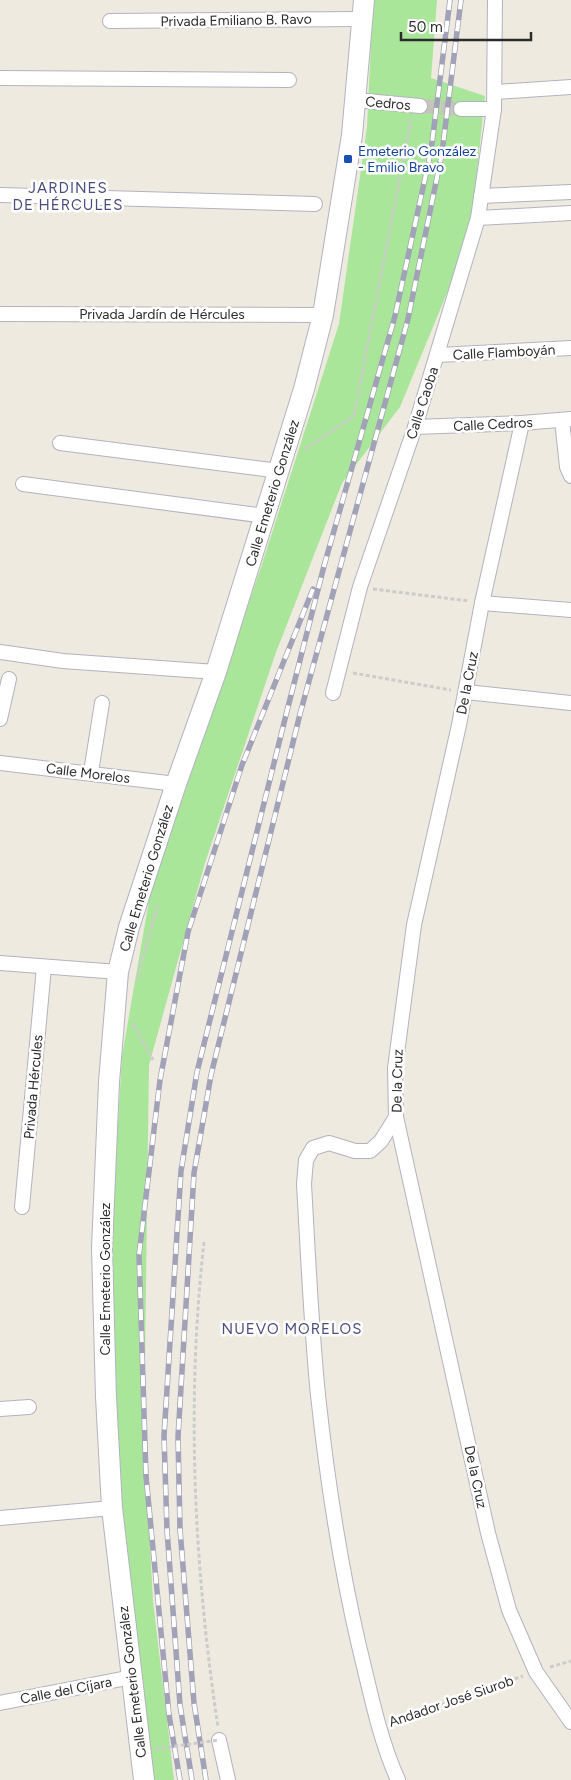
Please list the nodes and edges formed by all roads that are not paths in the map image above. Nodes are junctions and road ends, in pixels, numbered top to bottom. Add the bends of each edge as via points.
1 (495, 0) edge
2 (363, 9) edge
3 (110, 22) dead end
4 (0, 78) edge
5 (289, 80) dead end
6 (571, 87) edge
7 (495, 92) junction
8 (356, 100) junction
9 (461, 109) tunnel mouth
10 (494, 109) junction
11 (416, 110) tunnel mouth
12 (571, 192) edge
13 (0, 195) edge
14 (482, 196) junction
15 (315, 204) dead end
16 (571, 213) edge
17 (478, 218) junction
18 (0, 314) edge
19 (324, 315) junction
20 (571, 348) edge
21 (438, 355) junction
22 (566, 420) edge
23 (522, 424) junction
24 (415, 427) junction
25 (60, 443) dead end
26 (279, 471) junction
27 (571, 476) edge
28 (23, 484) dead end
29 (265, 516) junction
30 (482, 603) junction
31 (571, 610) edge
32 (0, 652) edge
33 (216, 672) junction
34 (9, 679) dead end
35 (466, 692) junction
36 (333, 693) dead end
37 (102, 703) dead end
38 (571, 703) edge
39 (0, 719) edge
40 (0, 763) edge
41 (91, 772) junction
42 (176, 784) junction
43 (0, 963) edge
44 (44, 967) junction
45 (118, 972) junction
46 (396, 1117) junction
47 (22, 1207) dead end
48 (29, 1406) dead end
49 (0, 1409) edge
50 (112, 1508) junction
51 (0, 1518) edge
52 (132, 1677) junction
53 (0, 1703) edge
54 (571, 1722) edge
55 (219, 1740) road end
56 (397, 1777) edge
57 (144, 1780) edge
58 (228, 1780) edge

1 - 7 street, Calle Caoba
2 - 3 street, Privada Emiliano B. Ravo
2 - 8 street, Calle Emeterio González
4 - 5 street
6 - 7 street
7 - 10 street, Calle Caoba
8 - 11 street, Cedros
8 - 19 street, Calle Emeterio González
9 - 10 street
10 - 14 street, Calle Caoba
12 - 14 street
13 - 15 street
14 - 17 street, Calle Caoba
16 - 17 street
17 - 21 street, Calle Caoba
18 - 19 street, Privada Jardín de Hércules
19 - 26 street, Calle Emeterio González
20 - 21 street, Calle Flamboyán
21 - 24 street, Calle Caoba
22 - 23 street, Calle Cedros
22 - 27 street via 567,467
23 - 24 street, Calle Cedros
23 - 30 street, De la Cruz
24 - 36 street, Calle Caoba via 360,587
25 - 26 street
26 - 29 street, Calle Emeterio González
28 - 29 street
29 - 33 street, Calle Emeterio González
30 - 31 street
30 - 35 street, De la Cruz
32 - 33 street via 63,661
33 - 42 street, Calle Emeterio González
34 - 39 street
35 - 38 street
35 - 46 street, De la Cruz via 414,925 395,1068
37 - 41 street
40 - 41 street, Calle Morelos
41 - 42 street, Calle Morelos
42 - 45 street, Calle Emeterio González
43 - 44 street
44 - 45 street
44 - 47 street, Privada Hércules
45 - 50 street, Calle Emeterio González via 109,1082 102,1248
46 - 54 street, De la Cruz via 488,1533 509,1610 536,1672
46 - 56 street, Andador José Siurob via 370,1152 329,1143 313,1148 306,1160 304,1184 318,1395 336,1521 350,1608 380,1726
48 - 49 street
50 - 51 street
50 - 52 street, Calle Emeterio González
52 - 53 street, Calle del Cíjara
52 - 57 street, Calle Emeterio González
55 - 58 street

